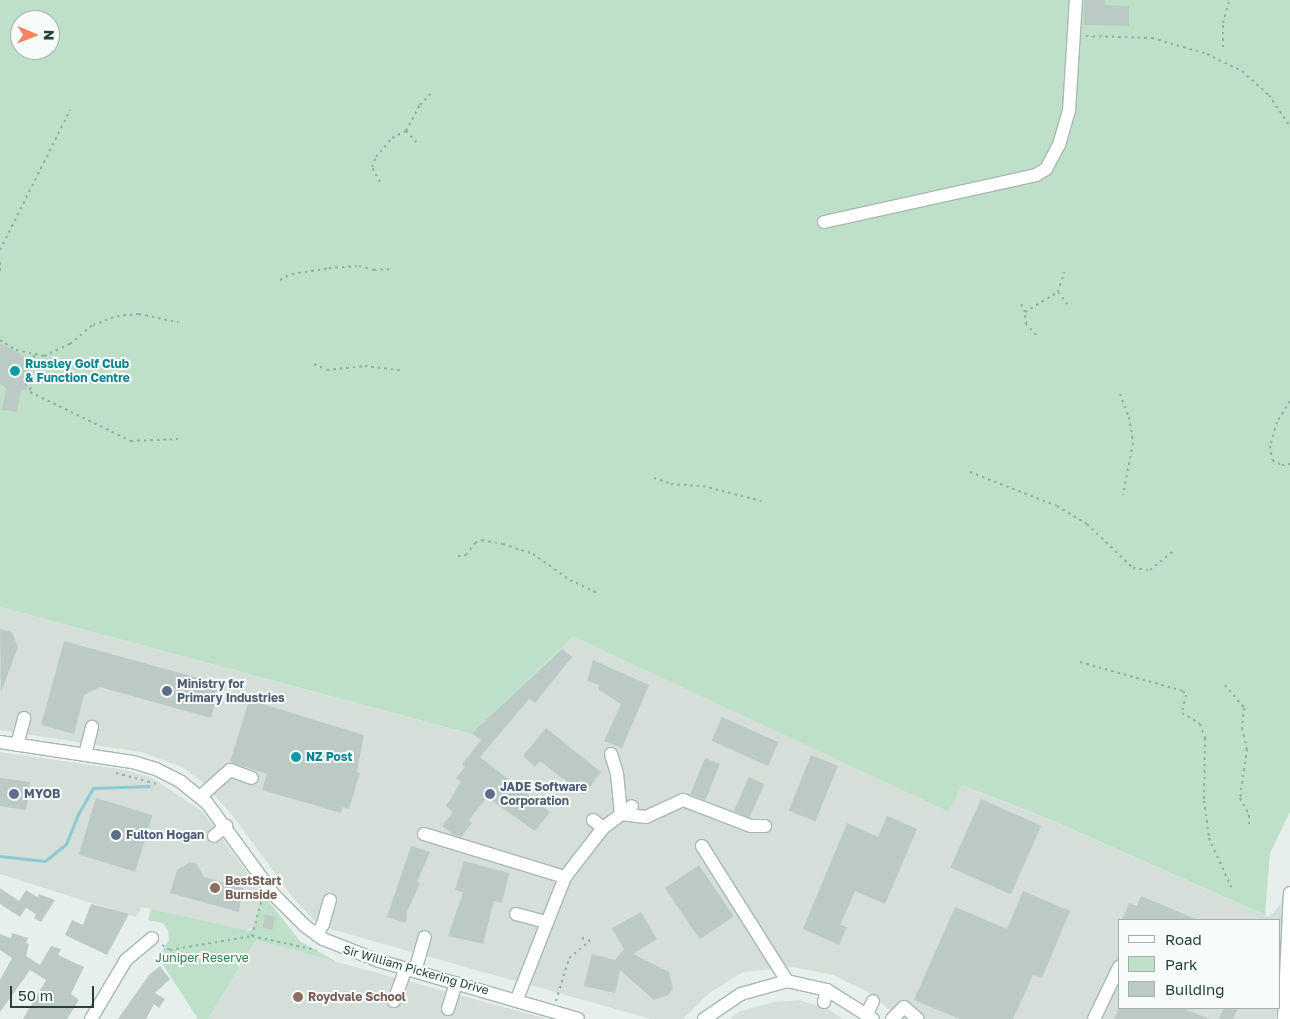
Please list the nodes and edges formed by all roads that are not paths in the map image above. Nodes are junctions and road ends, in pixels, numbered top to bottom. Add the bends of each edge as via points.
1 (1076, 0) edge
2 (824, 222) dead end
3 (24, 718) dead end
4 (92, 727) dead end
5 (0, 742) edge
6 (17, 744) junction
7 (611, 754) dead end
8 (85, 755) junction
9 (252, 778) dead end
10 (200, 797) junction
11 (632, 806) dead end
12 (621, 814) junction
13 (226, 826) junction
14 (765, 826) dead end
15 (424, 834) dead end
16 (214, 836) dead end
17 (702, 846) dead end
18 (565, 877) junction
19 (1290, 893) edge
20 (330, 900) dead end
21 (516, 914) dead end
22 (545, 922) junction
23 (320, 937) junction
24 (425, 937) dead end
25 (152, 938) road end
26 (1283, 938) edge
27 (410, 969) junction
28 (1118, 969) edge
29 (786, 982) junction
30 (456, 983) junction
31 (827, 990) junction
32 (517, 999) junction
33 (873, 1001) dead end
34 (394, 1002) dead end
35 (824, 1002) dead end
36 (448, 1009) dead end
37 (870, 1017) edge
38 (1286, 1017) edge
39 (90, 1019) edge
40 (578, 1019) edge
41 (704, 1019) edge
42 (892, 1019) edge
43 (918, 1019) edge
44 (1094, 1019) edge

1 - 2 street via 1065,129 1046,169 1036,175
3 - 6 street
4 - 8 street
5 - 6 street, Sir William Pickering Drive
6 - 8 street, Sir William Pickering Drive
7 - 12 street
8 - 10 street, Sir William Pickering Drive via 156,769
9 - 10 street via 230,770
10 - 13 street, Sir William Pickering Drive
11 - 12 street
12 - 14 street via 646,817 684,800 719,809 751,826
12 - 18 street via 598,824
13 - 16 street
13 - 23 street, Sir William Pickering Drive via 274,895
15 - 18 street
17 - 29 street
18 - 22 street
19 - 26 street
20 - 23 street
21 - 22 street
22 - 32 street
23 - 27 street, Sir William Pickering Drive via 339,948
24 - 27 street
25 - 39 street via 126,960
26 - 38 street
27 - 30 street, Sir William Pickering Drive
27 - 34 street
28 - 44 street
29 - 31 street
29 - 41 street via 741,994
30 - 32 street, Sir William Pickering Drive
30 - 36 street
31 - 35 street
31 - 37 street
32 - 40 street, Sir William Pickering Drive
33 - 37 street
42 - 43 street via 904,1007

